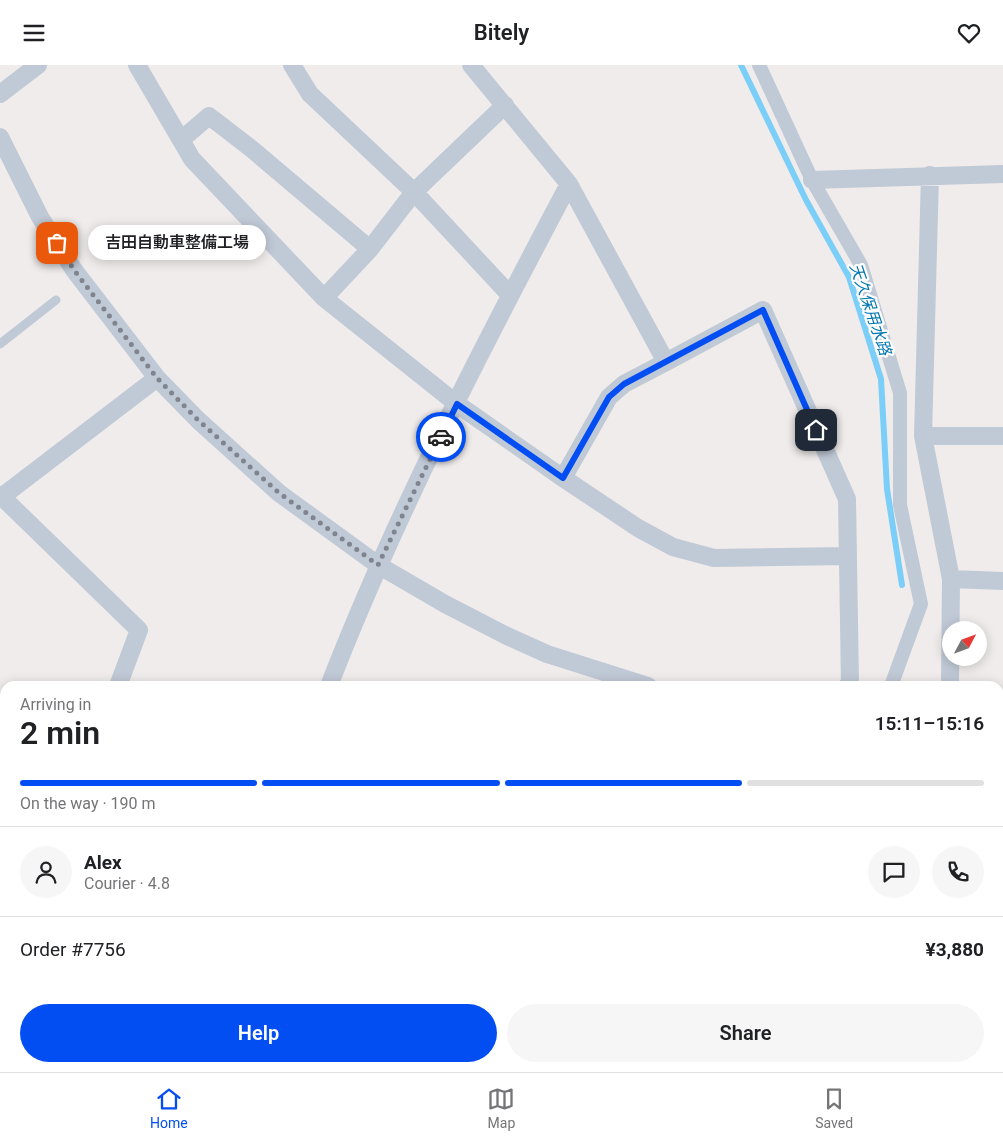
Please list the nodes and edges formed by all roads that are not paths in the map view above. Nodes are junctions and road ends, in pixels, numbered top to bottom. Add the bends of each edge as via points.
1 (38, 65) edge
2 (137, 65) edge
3 (292, 65) edge
4 (471, 65) edge
5 (758, 65) edge
6 (0, 94) edge
7 (505, 105) junction
8 (0, 137) edge
9 (181, 140) junction
10 (1003, 174) edge
11 (930, 175) junction
12 (812, 180) junction
13 (569, 184) junction
14 (414, 192) junction
15 (370, 249) junction
16 (510, 295) junction
17 (324, 298) junction
18 (56, 301) dead end
19 (0, 344) edge
20 (666, 362) junction
21 (157, 378) junction
22 (457, 404) junction
23 (1003, 435) edge
24 (923, 437) junction
25 (563, 478) junction
26 (1, 497) edge
27 (848, 556) junction
28 (378, 565) junction
29 (951, 579) junction
30 (1003, 581) edge
31 (120, 681) edge
32 (332, 681) edge
33 (632, 681) edge
34 (850, 681) edge
35 (893, 681) edge
36 (950, 681) edge

1 - 6 street
2 - 9 street
3 - 14 street via 310,94
4 - 7 street
5 - 12 street
7 - 13 street
7 - 14 street
8 - 21 street via 40,217 64,255
9 - 15 street via 209,116
9 - 17 street via 192,159
10 - 11 street
11 - 12 street
11 - 24 street
12 - 35 street via 861,265 900,393 900,505 921,604
13 - 16 street
13 - 20 street
14 - 15 street
14 - 16 street
15 - 17 street
16 - 22 street
17 - 22 street
18 - 19 lane
20 - 25 street via 624,384 609,397
20 - 27 street via 763,310 847,499
21 - 26 street
21 - 28 street via 279,493
22 - 25 street
22 - 28 street
23 - 24 street
24 - 29 street
25 - 27 street via 638,528 673,547 714,558
26 - 31 street via 139,630
27 - 34 street
28 - 32 street
28 - 33 street via 507,636 547,654
29 - 30 street
29 - 36 street

